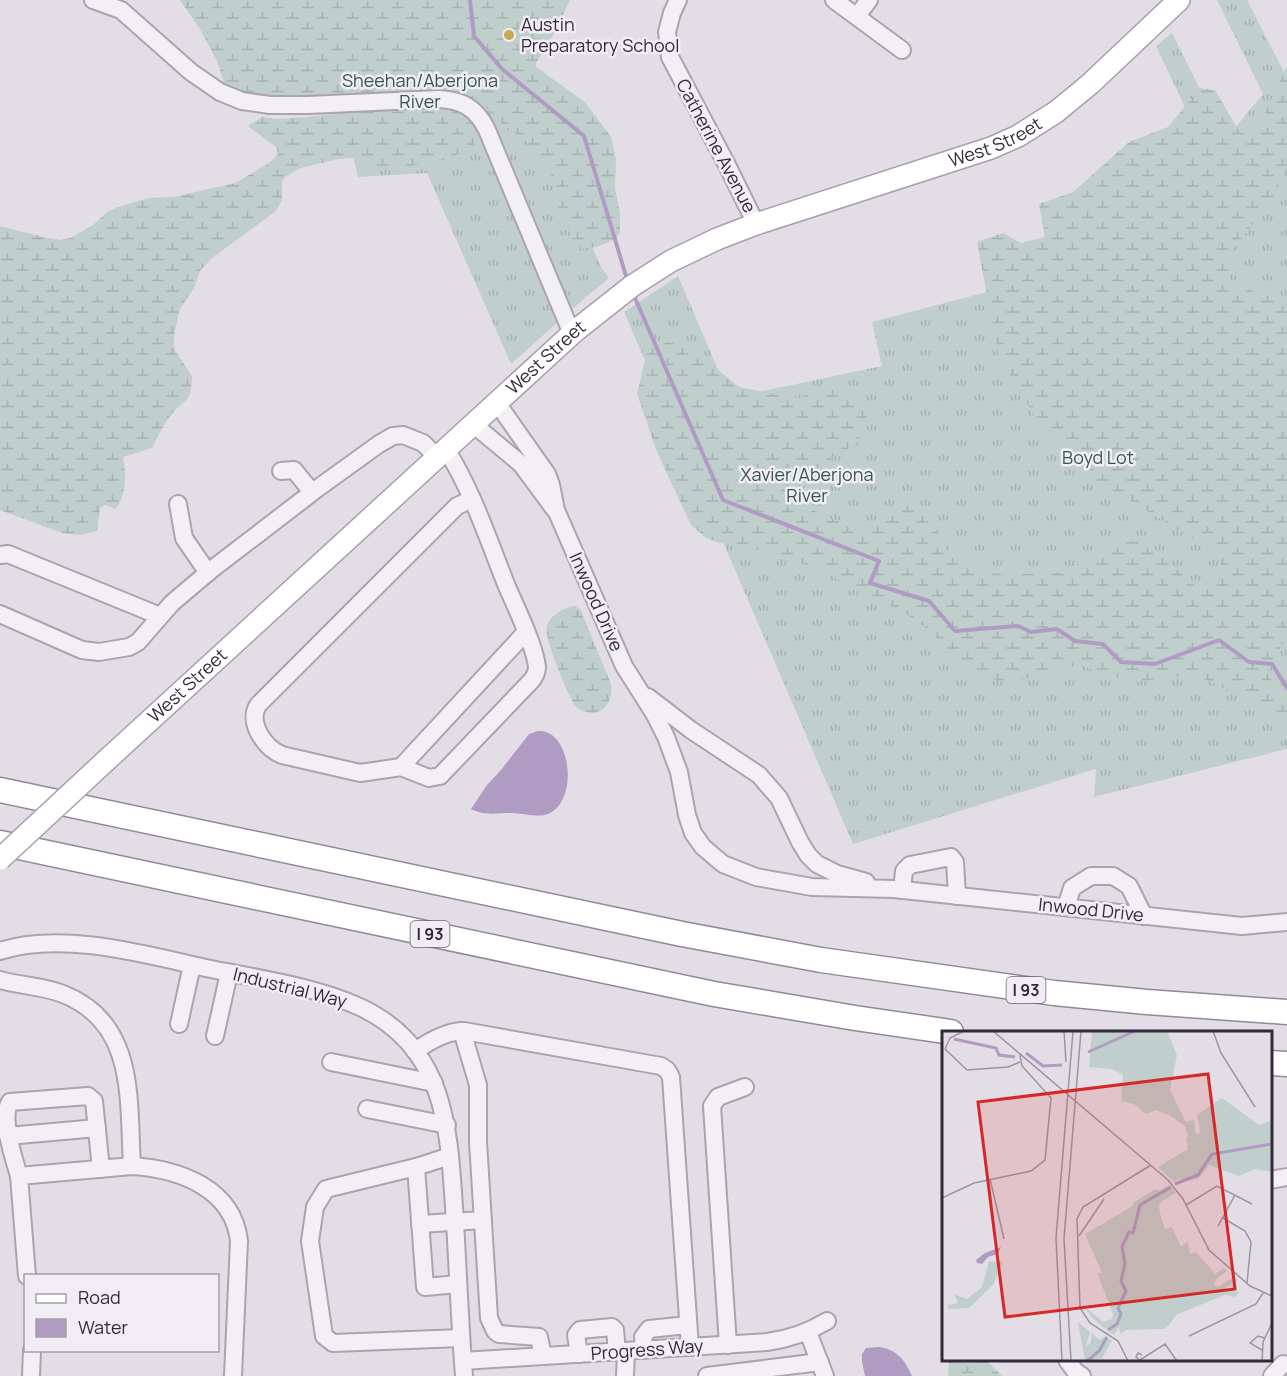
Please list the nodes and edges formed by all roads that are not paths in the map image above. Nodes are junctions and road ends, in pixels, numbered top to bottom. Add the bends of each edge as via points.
1 (93, 0) edge
2 (678, 0) edge
3 (834, 0) edge
4 (869, 0) edge
5 (1179, 0) edge
6 (856, 16) junction
7 (902, 50) dead end
8 (756, 224) junction
9 (572, 334) junction
10 (497, 403) junction
11 (473, 424) junction
12 (442, 453) junction
13 (282, 471) dead end
14 (312, 492) junction
15 (472, 499) junction
16 (178, 504) dead end
17 (556, 510) junction
18 (0, 555) edge
19 (208, 573) junction
20 (0, 614) edge
21 (160, 616) junction
22 (525, 633) junction
23 (640, 691) junction
24 (401, 767) junction
25 (0, 790) edge
26 (0, 843) edge
27 (0, 859) edge
28 (898, 890) junction
29 (957, 896) junction
30 (1066, 907) junction
31 (1144, 916) junction
32 (1287, 922) edge
33 (0, 951) edge
34 (192, 965) junction
35 (229, 973) junction
36 (0, 980) edge
37 (1287, 1012) edge
38 (179, 1024) dead end
39 (462, 1030) junction
40 (944, 1031) edge
41 (215, 1036) dead end
42 (415, 1051) junction
43 (331, 1062) dead end
44 (1272, 1063) edge
45 (1287, 1064) edge
46 (434, 1083) junction
47 (745, 1087) dead end
48 (367, 1109) dead end
49 (447, 1125) junction
50 (97, 1128) junction
51 (8, 1136) junction
52 (450, 1156) junction
53 (132, 1166) junction
54 (416, 1167) junction
55 (101, 1169) junction
56 (19, 1176) junction
57 (1287, 1177) edge
58 (1272, 1179) edge
59 (483, 1220) junction
60 (455, 1222) junction
61 (420, 1224) junction
62 (27, 1274) edge
63 (458, 1284) junction
64 (827, 1321) dead end
65 (688, 1325) junction
66 (808, 1332) junction
67 (461, 1338) junction
68 (728, 1345) junction
69 (690, 1347) junction
70 (644, 1350) junction
71 (622, 1351) junction
72 (32, 1352) edge
73 (579, 1354) junction
74 (543, 1356) junction
75 (1068, 1361) edge
76 (463, 1369) edge
77 (823, 1369) edge
78 (31, 1376) edge
79 (233, 1376) edge
80 (625, 1376) edge
81 (707, 1376) edge
82 (1082, 1376) edge

1 - 9 street via 121,10 191,72 220,93 242,101 308,105 439,99 457,101 472,109 487,130
2 - 8 street, Catherine Avenue via 667,32 670,57
3 - 6 street
4 - 6 street
5 - 8 main road, West Street via 1090,84 1018,136
6 - 7 street
8 - 9 main road, West Street via 671,261 632,286
9 - 10 main road, West Street
10 - 11 main road, West Street
10 - 17 street, Inwood Drive via 544,469
11 - 12 main road, West Street
11 - 17 street, Inwood Drive via 521,464
12 - 14 street via 416,438 393,436
12 - 15 street via 460,472
12 - 27 main road, West Street, bridge
13 - 14 street via 294,470
14 - 19 street
15 - 22 street
15 - 24 street via 458,506 255,711 258,734 280,755 360,773
16 - 19 street via 184,538
17 - 23 street, Inwood Drive via 620,657
18 - 21 street via 6,553
19 - 21 street
20 - 21 street via 82,650 99,652 119,650 138,642
22 - 24 street
22 - 24 street via 537,668 532,680 440,776 429,778
23 - 28 street, Inwood Drive via 759,775 779,798 807,855 817,864 837,874
23 - 28 street, Inwood Drive via 675,761 691,828 713,857 734,869 768,879 819,887
25 - 37 highway, I 93 via 821,960 1065,994
26 - 40 highway, I 93 via 690,989
28 - 29 street, Inwood Drive
28 - 29 street via 910,865 951,857 955,862
29 - 30 street, Inwood Drive
30 - 31 street, Inwood Drive
30 - 31 street via 1072,888 1090,876 1113,876 1129,886
31 - 32 street, Inwood Drive via 1242,926
33 - 34 street, Industrial Way via 29,944 67,943
34 - 35 street, Industrial Way
34 - 38 street
35 - 41 street
35 - 42 street, Industrial Way via 358,1006 387,1023
36 - 53 street via 64,994 83,1004 111,1032 124,1066
39 - 42 street
39 - 59 street via 478,1085
39 - 65 street via 668,1070
42 - 46 street, Industrial Way
43 - 46 street
44 - 45 highway
46 - 49 street, Industrial Way
47 - 68 street via 718,1097 712,1106
48 - 49 street
49 - 52 street, Industrial Way
50 - 51 street
50 - 51 street via 94,1101 88,1096 10,1102 6,1108
50 - 55 street
51 - 56 street
52 - 54 street
52 - 60 street, Industrial Way
53 - 55 street
53 - 79 street via 182,1174 216,1195 233,1216 239,1242
54 - 61 street
54 - 67 street via 326,1189 315,1207 310,1241 324,1336 333,1343
55 - 56 street
56 - 62 street
57 - 58 street
59 - 60 street
59 - 74 street via 492,1325 499,1334 539,1337
60 - 61 street
60 - 63 street, Industrial Way
61 - 63 street via 425,1287
63 - 67 street, Industrial Way
64 - 66 street, Progress Way
65 - 69 street
65 - 70 street via 649,1329 643,1336
66 - 68 street, Progress Way via 790,1339
66 - 77 street
67 - 76 street, Industrial Way
68 - 69 street, Progress Way
69 - 70 street, Progress Way
70 - 71 street, Progress Way
71 - 73 street, Progress Way
71 - 73 street via 612,1327 580,1330 576,1335
71 - 80 street
72 - 78 street
73 - 74 street, Progress Way
74 - 76 street, Progress Way
75 - 82 street
77 - 81 street

